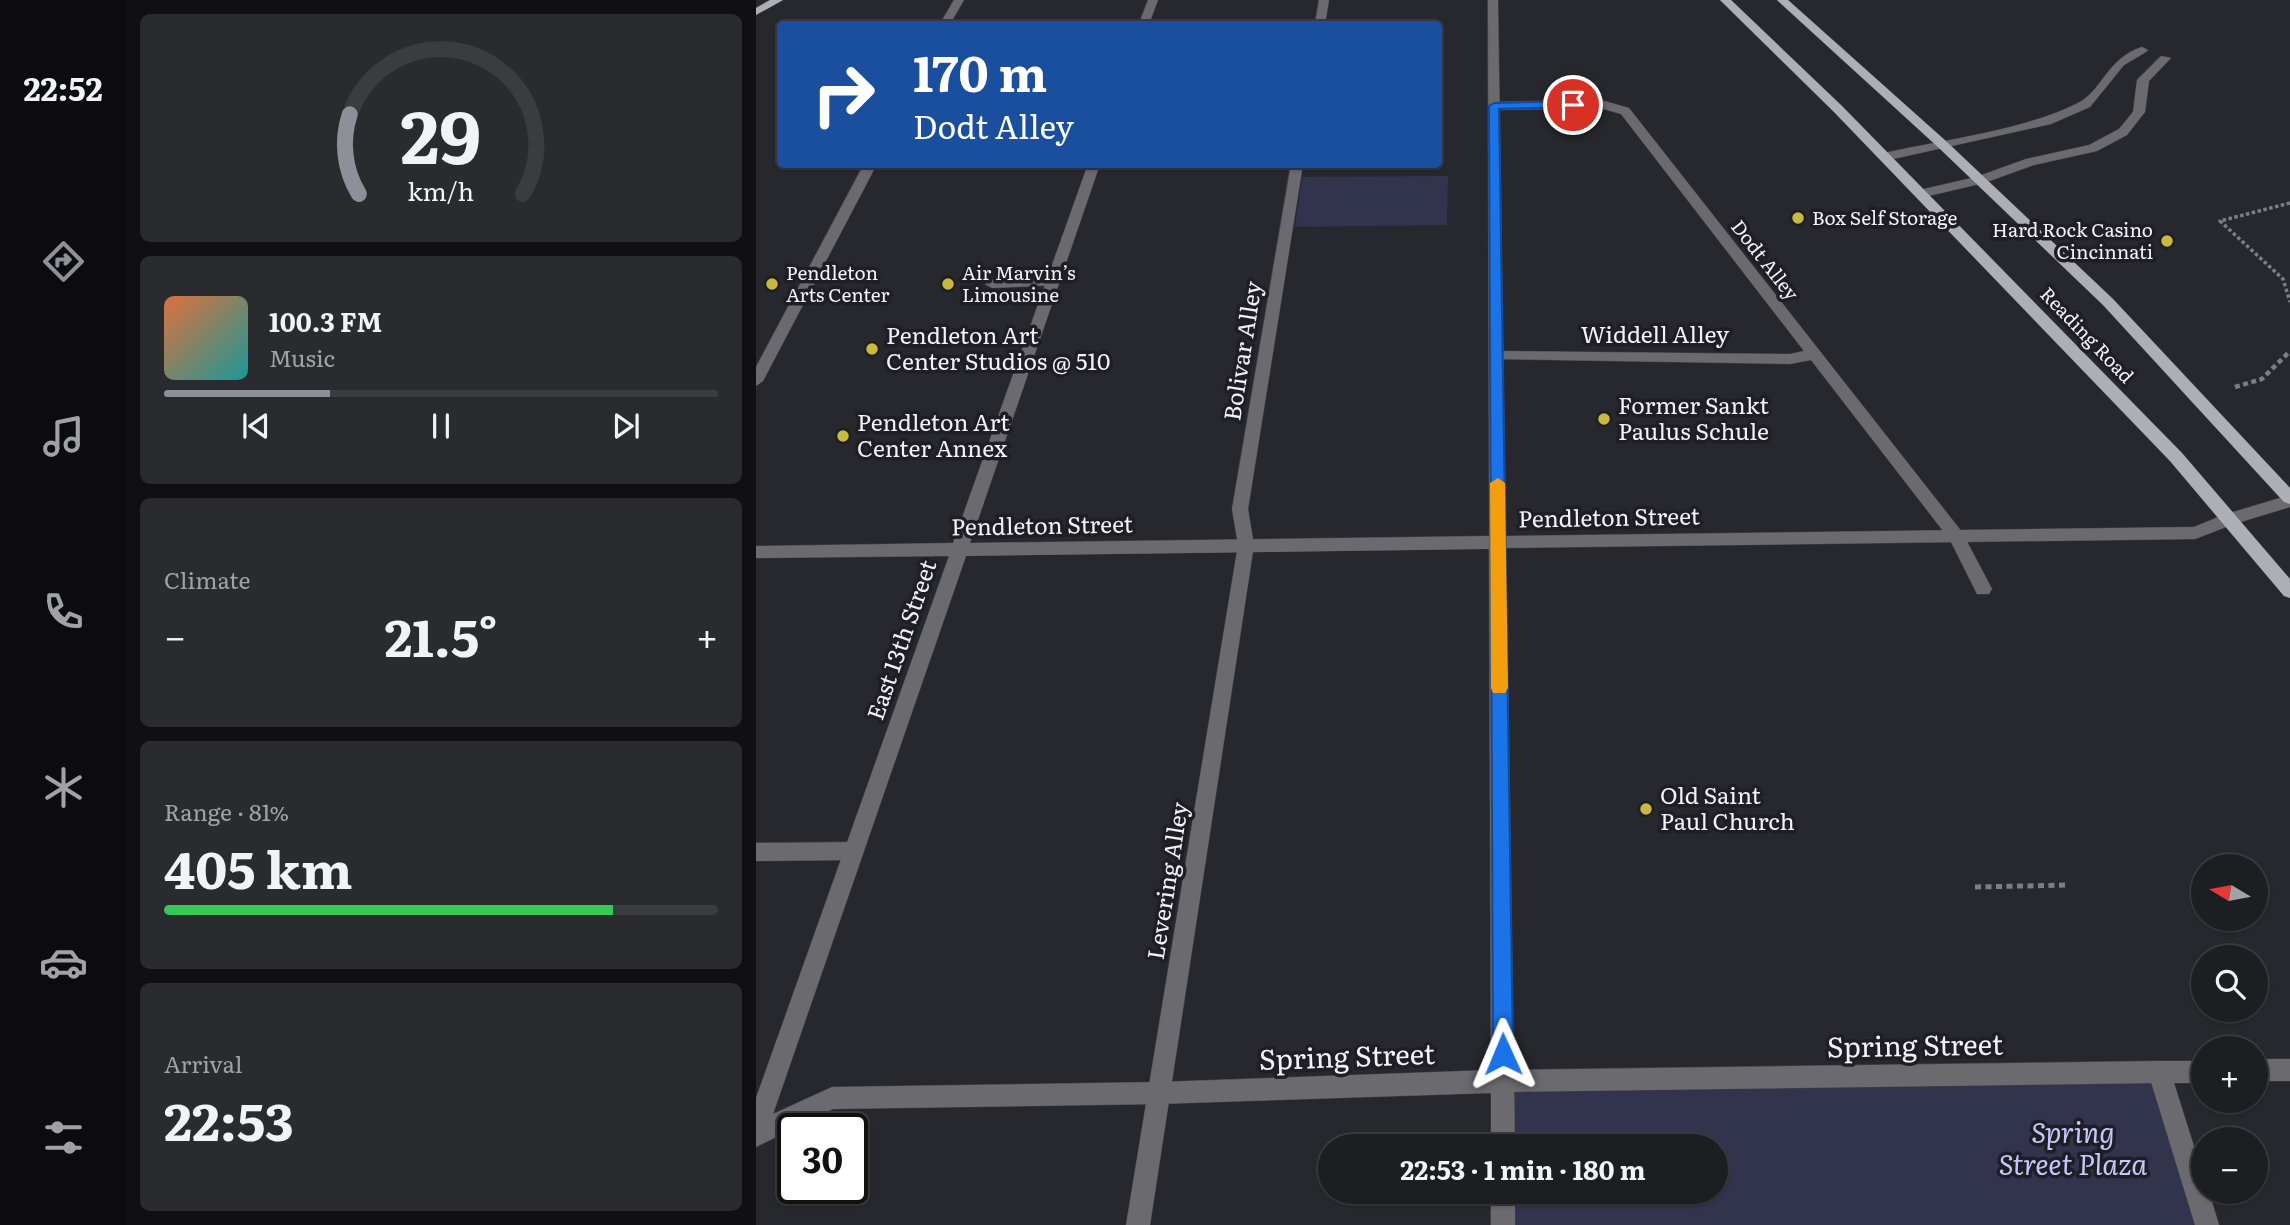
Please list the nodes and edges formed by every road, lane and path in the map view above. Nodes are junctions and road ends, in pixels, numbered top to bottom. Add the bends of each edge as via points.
1 (778, 0) edge
2 (959, 0) edge
3 (1153, 0) edge
4 (1324, 0) edge
5 (1493, 0) edge
6 (1725, 0) edge
7 (1783, 0) edge
8 (756, 12) edge
9 (947, 21) edge
10 (1145, 21) edge
11 (1320, 21) edge
12 (2143, 50) dead end
13 (2165, 58) dead end
14 (1494, 106) junction
15 (1943, 145) junction
16 (1884, 157) junction
17 (869, 168) edge
18 (1093, 168) edge
19 (1296, 168) edge
20 (1980, 180) junction
21 (1920, 194) junction
22 (2290, 203) edge
23 (1052, 282) junction
24 (992, 284) dead end
25 (2290, 302) edge
26 (2290, 351) edge
27 (1814, 354) junction
28 (1496, 356) junction
29 (756, 381) edge
30 (2197, 397) junction
31 (2290, 499) edge
32 (2229, 519) junction
33 (1955, 536) junction
34 (1498, 542) junction
35 (1246, 545) junction
36 (959, 550) junction
37 (756, 552) edge
38 (1983, 589) dead end
39 (2290, 591) edge
40 (854, 851) junction
41 (756, 852) edge
42 (2069, 885) dead end
43 (1975, 887) dead end
44 (2268, 1070) edge
45 (2290, 1070) edge
46 (2159, 1072) junction
47 (2191, 1072) edge
48 (1503, 1081) junction
49 (1158, 1093) junction
50 (756, 1133) edge
51 (1503, 1134) edge
52 (1503, 1204) edge
53 (1138, 1225) edge
54 (1503, 1225) edge
55 (2207, 1225) edge

1 - 8 main road
2 - 9 street
3 - 10 street
4 - 11 street
5 - 14 street
6 - 16 main road, Reading Road
7 - 15 main road, Reading Road
12 - 15 street via 2120,63 2085,104 2047,121
13 - 20 street via 2143,80 2139,112 2123,132 2093,148 2030,162
14 - 27 street, Dodt Alley via 1601,104 1625,111
14 - 28 street
15 - 16 street
15 - 20 main road, Reading Road
16 - 21 main road, Reading Road
17 - 29 street
18 - 23 street, East 13th Street
19 - 35 street, Bolivar Alley via 1240,509
20 - 21 street
20 - 30 main road, Reading Road via 2108,302
21 - 32 main road, Reading Road via 2176,457
22 - 25 path via 2220,221 2283,279
23 - 24 street
23 - 36 street, East 13th Street
26 - 30 path via 2262,379
27 - 28 street, Widdell Alley via 1790,359
27 - 33 street, Dodt Alley
28 - 34 street
30 - 31 main road, Reading Road
31 - 32 street, Pendleton Street
32 - 33 street, Pendleton Street via 2195,533
32 - 39 main road, Reading Road
33 - 34 street, Pendleton Street
33 - 38 street, Dodt Alley
34 - 35 street, Pendleton Street
34 - 48 street
35 - 36 street, Pendleton Street
35 - 49 street, Levering Alley
36 - 37 street, Pendleton Street
36 - 40 street, East 13th Street
40 - 41 street
40 - 50 street, East 13th Street
42 - 43 path
44 - 45 street
46 - 47 street, Spring Street
46 - 48 street, Spring Street
46 - 55 street
48 - 49 street, Spring Street
48 - 51 street
49 - 50 street, Spring Street via 832,1098
49 - 53 street, Levering Alley
52 - 54 street

